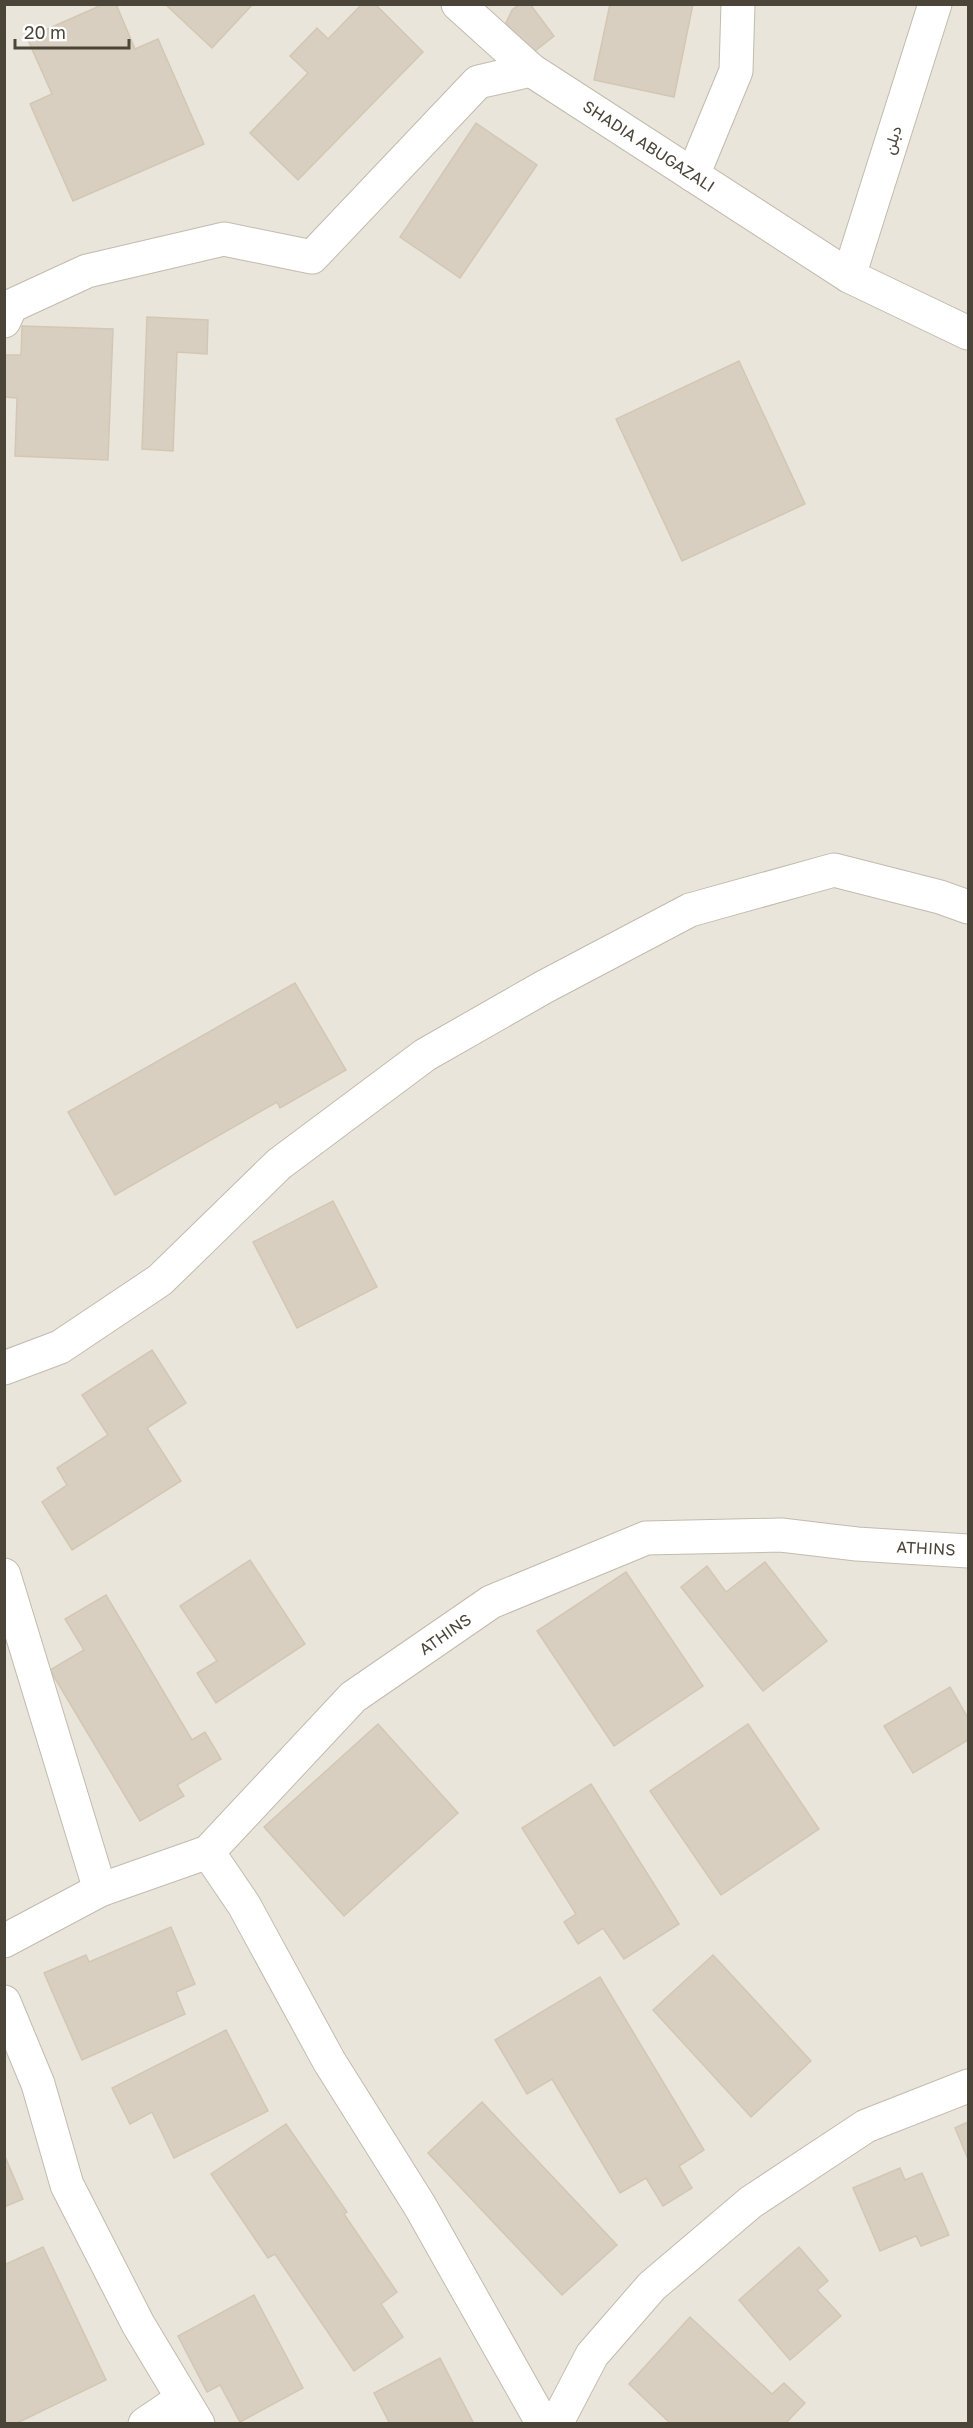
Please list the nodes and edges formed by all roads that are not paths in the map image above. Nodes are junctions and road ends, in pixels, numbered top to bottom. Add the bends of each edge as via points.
1 (458, 4) edge
2 (738, 4) edge
3 (934, 4) edge
4 (531, 70) junction
5 (693, 175) junction
6 (849, 276) junction
7 (4, 321) edge
8 (969, 333) edge
9 (969, 907) edge
10 (4, 1368) edge
11 (969, 1551) edge
12 (4, 1575) edge
13 (208, 1852) junction
14 (100, 1890) junction
15 (4, 1941) edge
16 (4, 2002) edge
17 (969, 2086) edge
18 (190, 2411) edge
19 (145, 2424) edge
20 (543, 2424) edge
21 (556, 2424) edge

1 - 4 street, SHADIA ABUGAZALI
2 - 5 street via 736,71
3 - 6 street, دبلن
4 - 5 street, SHADIA ABUGAZALI
4 - 7 street via 478,82 312,257 224,239 87,271 11,306
5 - 6 street, SHADIA ABUGAZALI
6 - 8 street, SHADIA ABUGAZALI
9 - 10 street via 834,870 690,910 424,1055 279,1164 160,1280 60,1347
11 - 13 street, ATHINS via 781,1535 646,1538 491,1602 353,1697
12 - 14 street
13 - 14 street, ATHINS
13 - 20 street via 244,1905 329,2061 420,2206
14 - 15 street, ATHINS
16 - 18 street via 38,2084 67,2185 138,2324
17 - 21 street via 866,2126 751,2202 652,2286 592,2355
18 - 19 street

